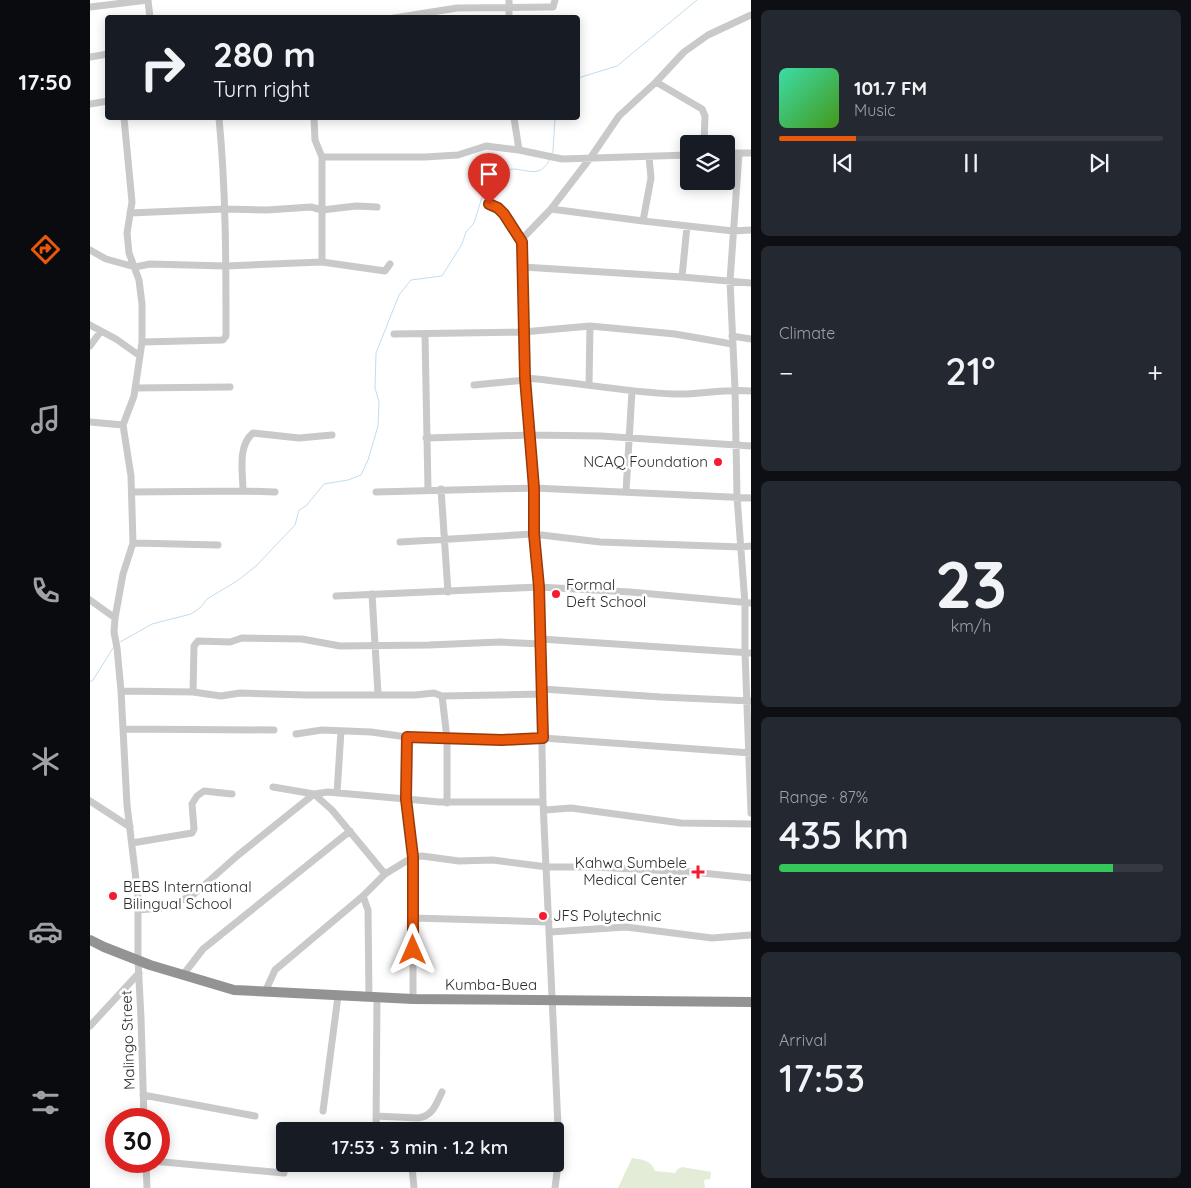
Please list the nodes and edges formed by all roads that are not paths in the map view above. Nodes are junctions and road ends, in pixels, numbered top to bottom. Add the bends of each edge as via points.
1 (148, 0) edge
2 (555, 0) edge
3 (509, 4) edge
4 (90, 7) edge
5 (445, 14) edge
6 (150, 15) edge
7 (432, 15) edge
8 (751, 15) edge
9 (105, 54) edge
10 (90, 56) edge
11 (656, 82) junction
12 (105, 102) edge
13 (90, 104) edge
14 (124, 120) edge
15 (220, 120) edge
16 (314, 120) edge
17 (514, 120) edge
18 (704, 135) edge
19 (520, 150) junction
20 (735, 153) edge
21 (739, 153) junction
22 (751, 153) edge
23 (680, 155) edge
24 (322, 157) junction
25 (591, 157) junction
26 (649, 157) junction
27 (489, 204) dead end
28 (377, 207) dead end
29 (224, 209) junction
30 (551, 209) junction
31 (322, 210) junction
32 (130, 213) junction
33 (643, 221) junction
34 (687, 226) junction
35 (734, 230) junction
36 (751, 230) edge
37 (522, 242) junction
38 (90, 250) edge
39 (322, 262) junction
40 (390, 264) dead end
41 (226, 266) junction
42 (135, 267) junction
43 (522, 267) junction
44 (682, 277) junction
45 (730, 281) junction
46 (751, 283) edge
47 (90, 325) edge
48 (590, 326) junction
49 (101, 331) junction
50 (523, 332) junction
51 (394, 334) dead end
52 (425, 334) junction
53 (751, 338) edge
54 (732, 340) junction
55 (142, 342) junction
56 (90, 346) edge
57 (140, 356) junction
58 (525, 379) junction
59 (474, 385) dead end
60 (589, 385) junction
61 (230, 387) dead end
62 (136, 388) junction
63 (736, 389) junction
64 (632, 391) junction
65 (751, 391) edge
66 (90, 422) edge
67 (123, 425) junction
68 (332, 435) dead end
69 (530, 435) junction
70 (426, 438) junction
71 (629, 438) junction
72 (736, 445) junction
73 (751, 446) edge
74 (534, 488) junction
75 (428, 490) junction
76 (441, 490) junction
77 (243, 491) junction
78 (626, 491) junction
79 (132, 492) junction
80 (275, 492) dead end
81 (376, 492) dead end
82 (737, 497) junction
83 (751, 498) edge
84 (534, 534) junction
85 (444, 539) junction
86 (400, 542) dead end
87 (133, 543) junction
88 (218, 545) dead end
89 (751, 546) edge
90 (741, 547) junction
91 (539, 587) junction
92 (448, 592) junction
93 (372, 594) junction
94 (336, 596) dead end
95 (90, 600) edge
96 (748, 604) edge
97 (115, 618) junction
98 (540, 641) junction
99 (375, 644) junction
100 (748, 653) edge
101 (121, 691) junction
102 (193, 692) junction
103 (542, 692) junction
104 (378, 694) junction
105 (442, 696) junction
106 (749, 701) edge
107 (123, 729) junction
108 (274, 730) dead end
109 (341, 731) junction
110 (296, 734) dead end
111 (407, 737) junction
112 (447, 738) junction
113 (543, 738) junction
114 (750, 753) edge
115 (273, 787) dead end
116 (232, 794) dead end
117 (314, 794) junction
118 (337, 794) junction
119 (406, 799) junction
120 (90, 801) edge
121 (544, 802) junction
122 (447, 803) junction
123 (545, 810) junction
124 (751, 813) edge
125 (751, 824) edge
126 (130, 827) junction
127 (350, 831) junction
128 (132, 843) junction
129 (413, 857) junction
130 (547, 867) junction
131 (385, 874) junction
132 (751, 878) edge
133 (363, 896) junction
134 (138, 910) junction
135 (413, 918) junction
136 (549, 922) junction
137 (550, 932) junction
138 (751, 935) edge
139 (90, 940) edge
140 (138, 960) junction
141 (139, 973) junction
142 (183, 975) junction
143 (265, 992) junction
144 (338, 996) junction
145 (373, 997) junction
146 (414, 999) junction
147 (552, 1000) junction
148 (751, 1002) edge
149 (90, 1026) edge
150 (442, 1092) dead end
151 (143, 1095) junction
152 (144, 1108) edge
153 (323, 1111) dead end
154 (255, 1116) dead end
155 (376, 1116) junction
156 (376, 1122) edge
157 (170, 1163) edge
158 (412, 1172) edge
159 (146, 1173) edge
160 (284, 1173) dead end
161 (147, 1188) edge
162 (414, 1188) edge
163 (555, 1188) edge

1 - 4 street
1 - 6 street
2 - 3 street via 553,7
3 - 5 street via 457,8
5 - 7 street
8 - 11 street via 695,43
9 - 10 street
11 - 18 street via 702,109
11 - 25 street via 619,116
12 - 13 street
14 - 32 street via 132,202
15 - 29 street
16 - 24 street via 315,140
17 - 19 street
19 - 24 street via 486,146 458,155
19 - 25 street via 557,159
20 - 21 street
21 - 22 street
21 - 35 street
23 - 26 street
24 - 31 street
25 - 26 street
25 - 30 street
26 - 33 street via 650,178
27 - 37 street via 504,214
28 - 31 street
29 - 31 street via 311,207
29 - 32 street
29 - 41 street
30 - 33 street
30 - 37 street via 523,236
31 - 39 street
32 - 42 street via 127,233 129,253
33 - 34 street
34 - 35 street
34 - 44 street
35 - 36 street
35 - 45 street
37 - 43 street
38 - 42 street via 106,259
39 - 40 street via 384,271
39 - 41 street
41 - 42 street via 150,264
41 - 55 street via 224,339
42 - 55 street via 142,304
43 - 44 street
43 - 50 street
44 - 45 street
45 - 46 street
45 - 54 street
47 - 49 street
48 - 50 street
48 - 54 street
48 - 60 street
49 - 56 street
49 - 57 street
50 - 52 street
50 - 58 street
51 - 52 street
52 - 70 street
53 - 54 street
54 - 63 street
55 - 57 street
57 - 62 street
58 - 59 street
58 - 60 street
58 - 69 street
60 - 64 street
61 - 62 street
62 - 67 street
63 - 64 street via 682,394
63 - 65 street
63 - 72 street
64 - 71 street
66 - 67 street
67 - 79 street, Malingo Street
68 - 77 street via 298,438 253,433 242,450
69 - 70 street
69 - 71 street
69 - 74 street
70 - 75 street
71 - 72 street
71 - 78 street
72 - 73 street
72 - 82 street
74 - 76 street
74 - 78 street
74 - 84 street
75 - 76 street
75 - 81 street
76 - 85 street
77 - 79 street
77 - 80 street
78 - 82 street
79 - 87 street, Malingo Street
82 - 83 street
82 - 90 street
84 - 85 street
84 - 90 street via 600,542
84 - 91 street
85 - 86 street
85 - 92 street
87 - 88 street
87 - 97 street, Malingo Street
89 - 90 street
90 - 96 street
91 - 92 street
91 - 96 street
91 - 98 street
92 - 93 street
93 - 94 street
93 - 99 street
95 - 97 street
96 - 100 street
97 - 101 street, Malingo Street
98 - 99 street
98 - 100 street
98 - 103 street
99 - 102 street via 340,646 302,639 250,638 230,642 198,641 194,646
99 - 104 street
100 - 106 street
101 - 102 street
101 - 107 street, Malingo Street
102 - 104 street via 221,696 240,692
103 - 105 street
103 - 106 street
103 - 113 street
104 - 105 street via 430,692
105 - 112 street
106 - 114 street
107 - 108 street
107 - 126 street, Malingo Street
109 - 110 street
109 - 111 street
109 - 118 street
111 - 112 street
111 - 119 street
112 - 113 street
112 - 122 street
113 - 114 street
113 - 121 street
114 - 124 street
115 - 117 street
116 - 128 street via 204,792 197,796 192,804 192,833
117 - 118 street
117 - 127 street
117 - 134 street via 189,898 162,908
118 - 119 street
119 - 122 street
119 - 129 street
120 - 126 street
121 - 122 street
121 - 123 street
123 - 125 street via 571,808 681,823
123 - 130 street
126 - 128 street, Malingo Street
127 - 131 street
127 - 142 street via 203,949
128 - 134 street, Malingo Street
129 - 130 street via 493,860
129 - 131 street
129 - 135 street
130 - 132 street via 692,872
130 - 136 street
131 - 133 street
133 - 143 street via 275,970
133 - 145 street via 368,910
134 - 140 street, Malingo Street
135 - 136 street
135 - 146 street
136 - 137 street
137 - 138 street via 626,926 712,938
137 - 147 street
139 - 140 highway, Kumba-Buea
140 - 141 street, Malingo Street
140 - 142 highway, Kumba-Buea
141 - 149 street
141 - 151 street, Malingo Street
142 - 143 highway, Kumba-Buea via 229,990
143 - 144 highway, Kumba-Buea
144 - 145 highway, Kumba-Buea
144 - 153 street
145 - 146 highway, Kumba-Buea
145 - 155 street
146 - 147 highway, Kumba-Buea
147 - 148 highway, Kumba-Buea
147 - 163 street via 558,1126
150 - 155 street via 433,1111 425,1117
151 - 152 street, Malingo Street
151 - 154 street
155 - 156 street
157 - 160 street
158 - 162 street
159 - 161 street

